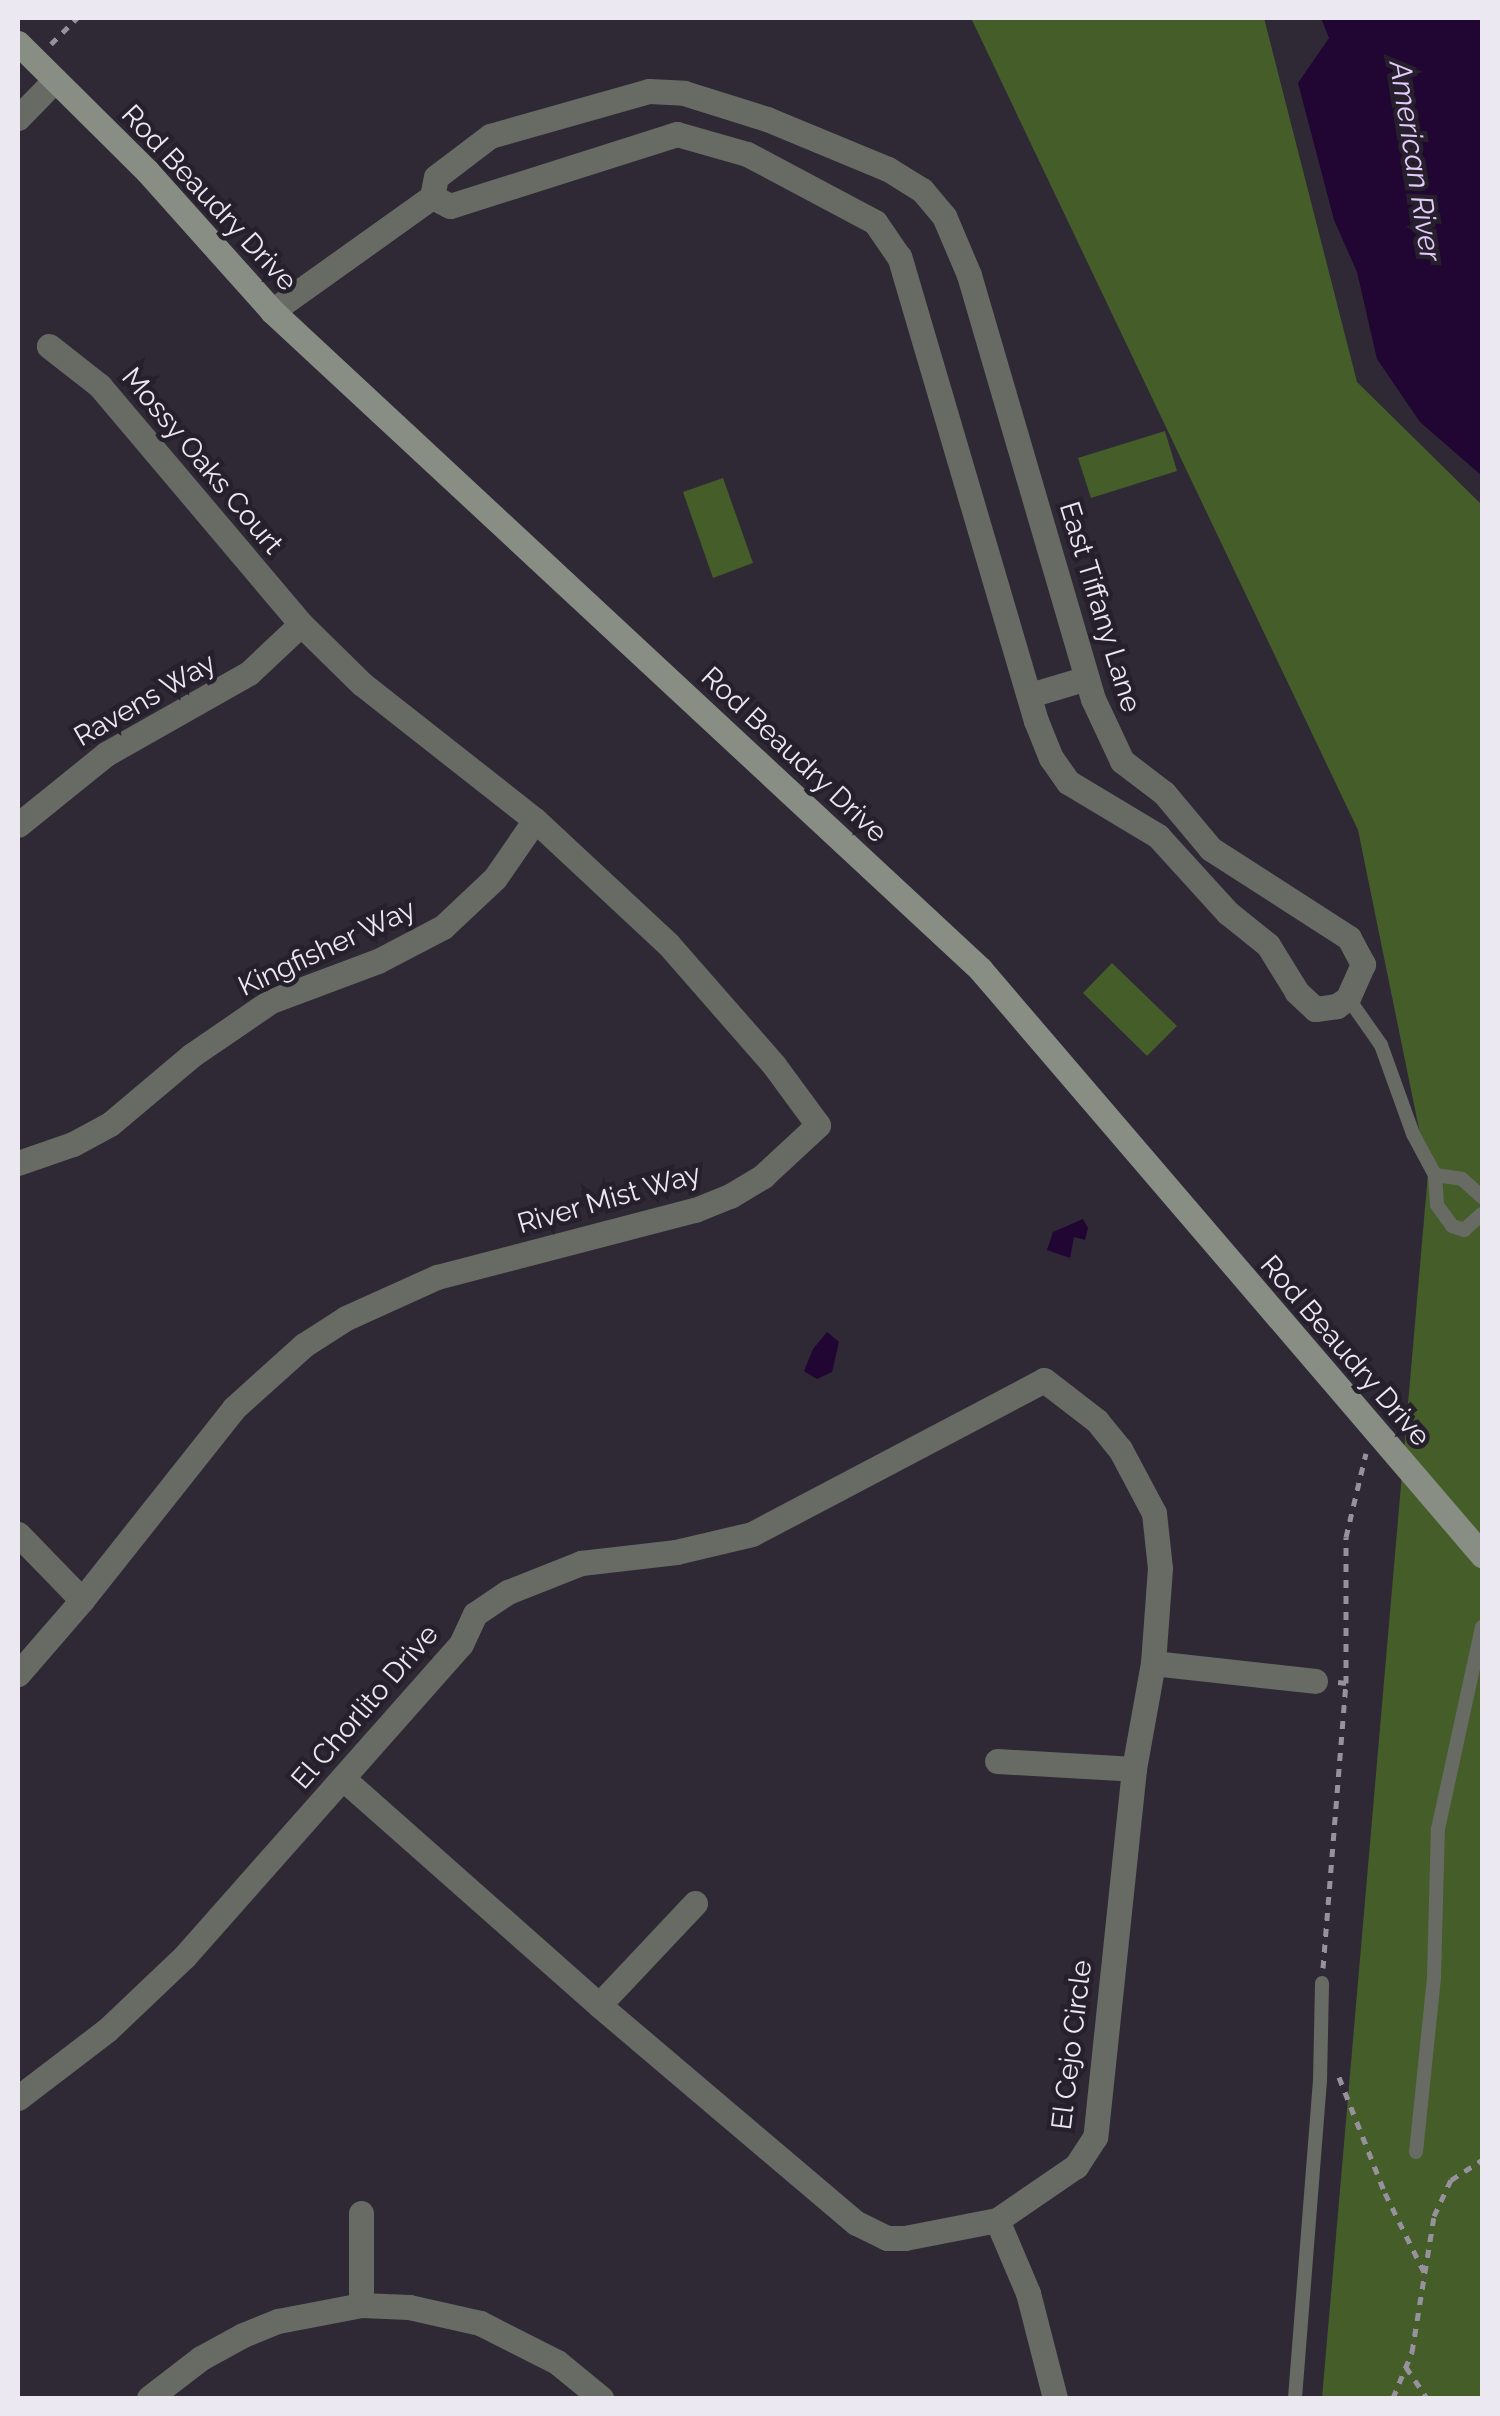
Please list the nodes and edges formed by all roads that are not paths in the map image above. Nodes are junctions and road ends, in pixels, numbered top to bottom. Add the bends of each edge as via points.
1 (26, 51) edge
2 (55, 80) junction
3 (18, 118) edge
4 (432, 197) junction
5 (272, 311) junction
6 (49, 346) dead end
7 (301, 624) junction
8 (1087, 678) junction
9 (1030, 695) junction
10 (534, 820) junction
11 (18, 824) edge
12 (1348, 998) junction
13 (18, 1163) edge
14 (1435, 1175) junction
15 (1482, 1197) edge
16 (1482, 1214) edge
17 (1044, 1380) joint
18 (18, 1534) edge
19 (1482, 1555) edge
20 (82, 1600) junction
21 (1482, 1628) edge
22 (1153, 1663) junction
23 (18, 1674) edge
24 (1315, 1681) road end
25 (997, 1761) dead end
26 (1134, 1769) junction
27 (344, 1779) junction
28 (696, 1903) dead end
29 (1322, 1983) road end
30 (599, 2005) junction
31 (18, 2098) edge
32 (1416, 2152) dead end
33 (361, 2212) dead end
34 (997, 2220) junction
35 (362, 2305) junction
36 (148, 2398) edge
37 (601, 2398) edge
38 (1055, 2398) edge
39 (1295, 2398) edge

1 - 2 street, Rod Beaudry Drive
2 - 3 street
2 - 5 street, Rod Beaudry Drive
4 - 5 street, East Tiffany Lane
4 - 8 street, East Tiffany Lane via 436,177 490,136 649,92 684,93 767,119 922,190 944,216 969,275
4 - 9 street via 450,206 677,134 747,154 876,222 899,257
5 - 19 street, Rod Beaudry Drive via 980,969
6 - 7 street, Mossy Oaks Court via 100,386
7 - 10 street, River Mist Way via 413,728
7 - 11 street, Ravens Way via 250,674 106,754
8 - 9 street
8 - 12 street, East Tiffany Lane via 1122,761 1164,793 1211,850 1349,938 1363,964
9 - 12 street via 1051,758 1068,782 1158,836 1228,914 1268,945 1315,1009
10 - 13 street, Kingfisher Way via 495,878 443,928 272,1002 192,1055 110,1124
10 - 20 street, River Mist Way via 668,944 818,1125 763,1176 712,1203 438,1277 304,1345 234,1408
12 - 14 lane via 1380,1044
14 - 15 lane via 1462,1179
14 - 16 lane via 1437,1204 1452,1226 1464,1230
17 - 22 street, El Cejo Circle via 1097,1421 1154,1513 1160,1550
17 - 27 street, El Chorlito Drive via 752,1534 676,1552 581,1563 508,1592 474,1614 461,1644
18 - 20 street
20 - 23 street, River Mist Way
21 - 32 lane via 1438,1830 1434,1977
22 - 24 street
22 - 26 street, El Cejo Circle
25 - 26 street
26 - 34 street, El Cejo Circle via 1095,2137 1076,2166
27 - 30 street, El Cejo Circle
27 - 31 street, El Chorlito Drive via 150,1991
28 - 30 street
29 - 39 lane
30 - 34 street, El Cejo Circle via 871,2233 905,2238
33 - 35 street
34 - 38 street via 1028,2293
35 - 36 street via 292,2317 244,2335
35 - 37 street via 409,2307 480,2323 557,2362

